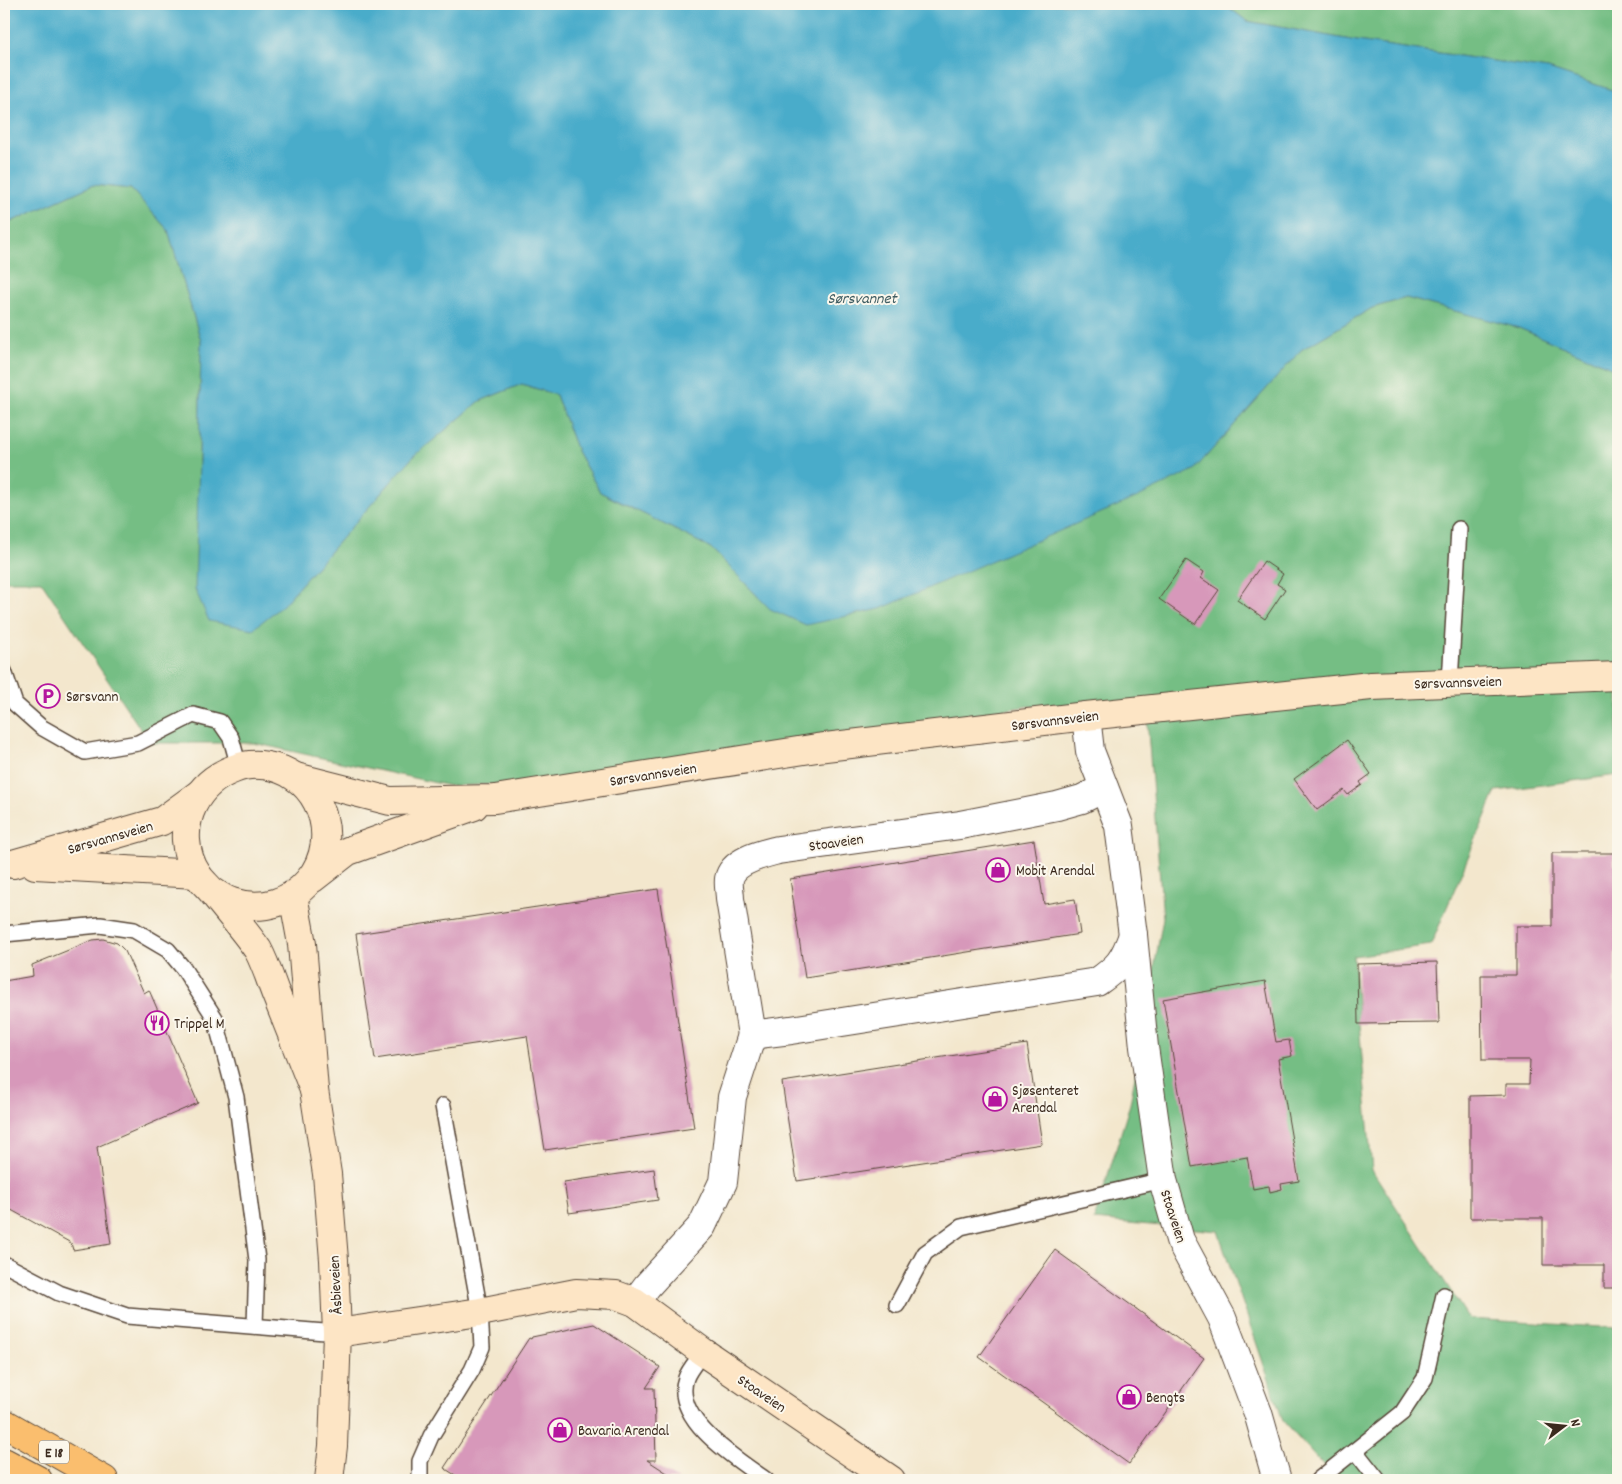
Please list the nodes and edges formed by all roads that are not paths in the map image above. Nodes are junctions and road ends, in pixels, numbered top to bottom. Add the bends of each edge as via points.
1 (1459, 529) dead end
2 (4, 671) edge
3 (1618, 676) edge
4 (1450, 682) junction
5 (1086, 716) junction
6 (239, 766) junction
7 (296, 777) junction
8 (1104, 788) junction
9 (199, 794) junction
10 (495, 799) junction
11 (8, 864) edge
12 (204, 883) junction
13 (302, 888) junction
14 (4, 934) edge
15 (1133, 935) junction
16 (752, 1035) junction
17 (314, 1090) junction
18 (443, 1106) dead end
19 (1163, 1180) junction
20 (4, 1264) edge
21 (1444, 1295) dead end
22 (635, 1302) junction
23 (897, 1305) dead end
24 (480, 1312) junction
25 (255, 1326) junction
26 (337, 1333) junction
27 (703, 1352) junction
28 (4, 1423) edge
29 (1355, 1451) junction
30 (4, 1462) edge
31 (38, 1480) edge
32 (104, 1480) edge
33 (329, 1480) edge
34 (420, 1480) edge
35 (766, 1480) edge
36 (890, 1480) edge
37 (1277, 1480) edge
38 (1318, 1480) edge
39 (1378, 1480) edge

1 - 4 lane
2 - 6 lane via 15,704 41,728 85,752 138,743 193,715 220,722 231,738
3 - 4 main road, Sørsvannsveien
4 - 5 main road, Sørsvannsveien via 1371,686
5 - 8 street, Stoaveien via 1090,751
5 - 10 main road, Sørsvannsveien via 817,748
6 - 7 main road via 278,768
6 - 9 main road via 210,782
7 - 10 main road, Sørsvannsveien via 390,801
7 - 13 main road via 312,793 323,814 326,838 322,860
8 - 15 street, Stoaveien via 1118,826
8 - 16 street, Stoaveien via 1057,806 960,825 778,850 740,864 729,877 730,899
9 - 11 main road, Sørsvannsveien via 162,821
9 - 12 main road via 189,813 185,834 188,855
10 - 13 main road, Sørsvannsveien via 348,851
11 - 12 main road, Sørsvannsveien
12 - 13 main road via 231,902 252,906 273,904
12 - 17 main road, Åsbieveien via 258,951
13 - 17 main road, Åsbieveien via 302,944
14 - 25 lane via 100,925 134,930 168,950 184,968 215,1018 236,1097 257,1260
15 - 16 street, Stoaveien via 1126,956 1113,972 1097,982
15 - 19 street, Stoaveien via 1144,1047
16 - 22 street, Stoaveien via 732,1096 723,1182 702,1226
17 - 26 main road, Åsbieveien via 327,1174
18 - 24 lane
19 - 23 lane via 962,1227 925,1253
19 - 37 street, Stoaveien via 1180,1240 1222,1318 1258,1413
20 - 25 lane via 59,1293 127,1316
21 - 29 lane via 1425,1378 1402,1413
22 - 24 main road, Stoaveien via 616,1295 576,1293
22 - 27 main road, Stoaveien
24 - 26 main road, Stoaveien
24 - 34 lane via 482,1347 472,1370 431,1436 420,1461
25 - 26 lane
26 - 33 main road, Åsbieveien
27 - 35 lane via 686,1378 684,1393 688,1412 721,1447
27 - 36 main road, Stoaveien
28 - 32 highway, E 18
29 - 38 lane
29 - 39 lane
30 - 31 highway, E 18

